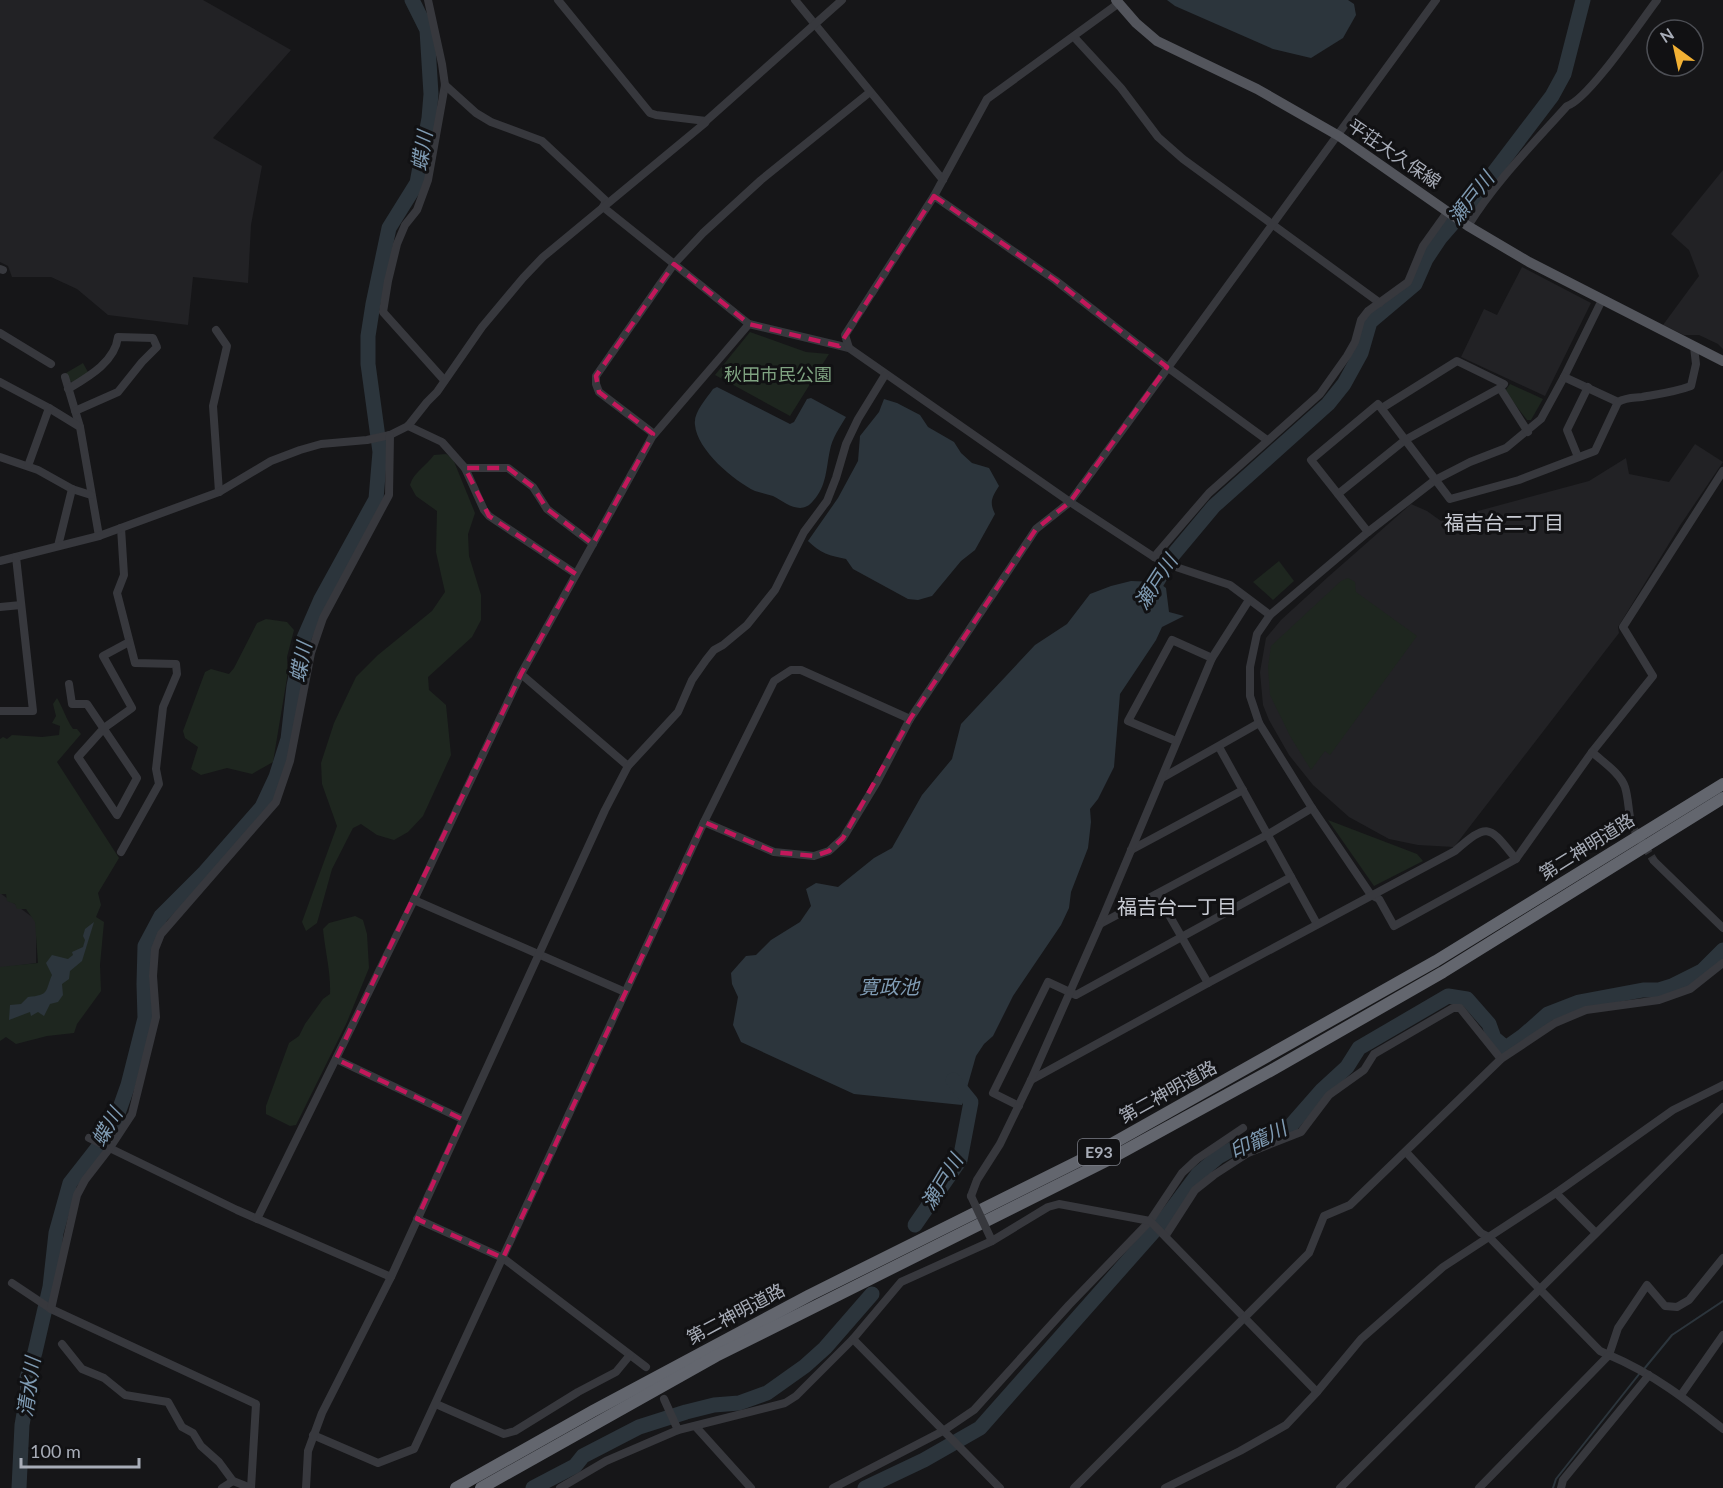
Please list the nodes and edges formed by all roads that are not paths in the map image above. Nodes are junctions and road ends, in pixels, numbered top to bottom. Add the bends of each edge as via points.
1 (428, 0) edge
2 (558, 0) edge
3 (795, 0) edge
4 (842, 0) edge
5 (1436, 0) edge
6 (1657, 0) edge
7 (1117, 2) edge
8 (815, 23) junction
9 (1074, 37) junction
10 (445, 85) junction
11 (870, 92) junction
12 (706, 121) junction
13 (1339, 136) junction
14 (943, 180) junction
15 (934, 196) junction
16 (603, 207) junction
17 (1449, 212) junction
18 (1272, 223) junction
19 (1465, 224) junction
20 (674, 264) junction
21 (1602, 300) junction
22 (1380, 303) junction
23 (749, 324) junction
24 (216, 330) dead end
25 (0, 333) edge
26 (1694, 347) junction
27 (849, 348) junction
28 (1723, 361) edge
29 (51, 364) dead end
30 (1167, 367) junction
31 (885, 375) junction
32 (65, 377) dead end
33 (1564, 377) junction
34 (444, 380) junction
35 (0, 381) edge
36 (1588, 387) junction
37 (1500, 388) junction
38 (68, 389) junction
39 (1618, 402) junction
40 (49, 408) junction
41 (1382, 408) junction
42 (75, 411) junction
43 (408, 426) junction
44 (80, 427) junction
45 (1528, 432) junction
46 (654, 434) junction
47 (390, 435) junction
48 (1267, 440) junction
49 (1405, 440) junction
50 (0, 457) edge
51 (1578, 457) junction
52 (28, 466) junction
53 (465, 468) junction
54 (1723, 471) edge
55 (1435, 480) junction
56 (72, 489) junction
57 (219, 492) junction
58 (1338, 494) junction
59 (91, 495) junction
60 (1070, 502) junction
61 (121, 528) junction
62 (1368, 532) junction
63 (99, 536) junction
64 (593, 544) junction
65 (58, 546) junction
66 (16, 557) junction
67 (1154, 557) junction
68 (0, 561) edge
69 (576, 574) junction
70 (1249, 600) junction
71 (21, 605) junction
72 (0, 607) edge
73 (1270, 615) junction
74 (129, 642) junction
75 (1212, 658) junction
76 (520, 674) junction
77 (69, 684) dead end
78 (0, 711) edge
79 (910, 719) junction
80 (1259, 723) junction
81 (104, 728) junction
82 (1176, 741) junction
83 (1219, 747) junction
84 (1592, 752) junction
85 (628, 766) junction
86 (1162, 778) junction
87 (1723, 784) edge
88 (1243, 790) junction
89 (1723, 798) edge
90 (1312, 808) junction
91 (704, 822) junction
92 (1632, 826) tunnel mouth
93 (1267, 835) junction
94 (1131, 851) junction
95 (121, 852) dead end
96 (1516, 859) junction
97 (1654, 861) tunnel mouth
98 (1291, 877) junction
99 (1157, 894) junction
100 (1371, 895) junction
101 (414, 900) junction
102 (1100, 924) junction
103 (1317, 924) junction
104 (1723, 928) edge
105 (1182, 937) junction
106 (539, 953) junction
107 (1723, 963) edge
108 (1208, 983) junction
109 (1070, 991) junction
110 (625, 992) junction
111 (336, 1059) junction
112 (1500, 1059) junction
113 (1031, 1080) junction
114 (1723, 1084) edge
115 (1019, 1106) junction
116 (1723, 1107) edge
117 (462, 1119) junction
118 (1243, 1128) dead end
119 (89, 1138) dead end
120 (110, 1149) junction
121 (1406, 1152) junction
122 (1556, 1193) junction
123 (257, 1219) junction
124 (417, 1219) junction
125 (1150, 1221) junction
126 (1596, 1233) junction
127 (1166, 1235) junction
128 (1489, 1237) junction
129 (992, 1241) junction
130 (503, 1258) junction
131 (1723, 1258) edge
132 (391, 1277) junction
133 (12, 1283) dead end
134 (1540, 1290) junction
135 (51, 1309) junction
136 (1246, 1317) junction
137 (1723, 1335) edge
138 (854, 1339) junction
139 (62, 1344) dead end
140 (630, 1355) junction
141 (1609, 1355) junction
142 (646, 1367) dead end
143 (1649, 1375) junction
144 (1317, 1392) junction
145 (1681, 1395) junction
146 (664, 1399) dead end
147 (436, 1404) junction
148 (696, 1427) junction
149 (1723, 1429) edge
150 (678, 1430) junction
151 (943, 1431) junction
152 (313, 1435) junction
153 (233, 1481) junction
154 (222, 1488) edge
155 (251, 1488) edge
156 (306, 1488) edge
157 (456, 1488) edge
158 (481, 1488) edge
159 (560, 1488) edge
160 (751, 1488) edge
161 (833, 1488) edge
162 (1000, 1488) edge
163 (1074, 1488) edge
164 (1165, 1488) edge
165 (1340, 1488) edge
166 (1479, 1488) edge
167 (1561, 1488) edge

1 - 10 street
2 - 12 street via 650,113
3 - 8 street
4 - 8 street
5 - 13 street
6 - 19 street via 1601,74 1534,142
7 - 9 street
7 - 13 main road, 平荘大久保線 via 1157,41 1257,89
8 - 11 street
8 - 12 street
9 - 14 street via 987,99
9 - 18 street via 1121,88 1158,137
10 - 16 street via 491,122 542,141 606,201
10 - 34 street via 428,180 398,244 383,312
11 - 14 street
11 - 20 street via 762,180
12 - 16 street
13 - 17 main road, 平荘大久保線
13 - 18 street
14 - 15 street
15 - 27 street via 845,335
15 - 30 street via 1055,280
16 - 20 street
16 - 34 street via 523,278
17 - 19 main road, 平荘大久保線
17 - 22 street via 1423,246 1408,282
18 - 22 street
18 - 30 street
19 - 21 main road, 平荘大久保線
20 - 23 street
20 - 46 street via 596,376 599,392
21 - 26 main road, 平荘大久保線
21 - 33 street
22 - 48 street via 1361,320 1355,342 1320,394
23 - 27 street
23 - 46 street
24 - 57 street via 227,346 213,406
25 - 29 street
26 - 28 main road, 平荘大久保線
26 - 39 street via 1696,364 1691,386
27 - 31 street
30 - 48 street
30 - 60 street
31 - 60 street
31 - 85 street via 846,444 827,501 804,532 775,590 747,625 714,650 692,680 678,712
32 - 38 street
33 - 36 street
33 - 45 street via 1541,420
34 - 43 street
35 - 40 street
36 - 39 street
36 - 51 street via 1567,430
37 - 41 street via 1504,384 1457,362
37 - 45 street
37 - 49 street
38 - 42 street
38 - 42 street via 94,373 117,347 118,337 153,338 157,347 118,392
39 - 51 street via 1596,451
40 - 44 street
40 - 52 street
41 - 49 street
41 - 58 street via 1378,404 1311,460
42 - 44 street
43 - 47 street
43 - 53 street via 442,442
44 - 59 street
45 - 55 street via 1506,448
46 - 64 street
47 - 57 street via 300,450 271,461
47 - 120 street via 389,495 323,618 311,652 290,761 276,802 161,934 154,950 156,1017 132,1114
48 - 67 street via 1209,493
49 - 55 street
49 - 58 street
50 - 52 street
51 - 55 street via 1519,480 1450,499
52 - 56 street
53 - 64 street via 508,468 533,488 547,509
53 - 69 street via 489,516
54 - 84 street via 1623,627 1653,676
55 - 62 street
56 - 59 street
56 - 65 street
57 - 61 street
58 - 62 street
59 - 63 street
60 - 67 street
60 - 79 street via 1036,529
61 - 63 street
61 - 74 street via 124,575 117,593
62 - 73 street
63 - 65 street
64 - 69 street
65 - 66 street
66 - 68 street
66 - 71 street
67 - 70 street via 1230,585
69 - 76 street
70 - 73 street
70 - 75 street
71 - 72 street
71 - 78 street via 33,711
73 - 80 street via 1257,634 1250,667 1250,696
74 - 81 street via 103,656 132,708
74 - 95 street via 135,663 176,664 177,674 163,707 156,769 159,784
75 - 82 street
75 - 82 street via 1172,640 1128,721
76 - 85 street
76 - 101 street
77 - 81 street via 72,704 87,704
79 - 91 street via 843,838 829,851 814,856 774,852
79 - 91 street via 801,670 791,670 774,681
80 - 83 street
80 - 90 street
81 - 81 street via 78,757 117,815 137,778
82 - 86 street
83 - 86 street
83 - 88 street
84 - 92 street via 1624,785
84 - 96 street
85 - 106 street
86 - 94 street
87 - 157 highway, 第二神明道路 / E93 via 1436,961 1101,1150 810,1295
88 - 93 street
88 - 94 street
89 - 158 highway, 第二神明道路 / E93 via 1443,972 1272,1070 1106,1161 716,1356
90 - 93 street
90 - 100 street
91 - 110 street
93 - 98 street
93 - 99 street
94 - 102 street
96 - 100 street via 1494,833 1476,832 1455,851
96 - 100 street via 1394,926 1379,899
97 - 104 street
98 - 103 street
98 - 105 street
99 - 102 street
99 - 105 street
100 - 103 street
101 - 106 street
101 - 111 street
102 - 109 street
103 - 108 street
105 - 108 street
105 - 109 street via 1076,995
106 - 110 street
106 - 117 street
107 - 112 street via 1690,989 1659,1000 1586,1010 1555,1023
108 - 113 street
109 - 113 street
109 - 115 street via 1048,982 993,1093
110 - 130 street
111 - 117 street
111 - 123 street
112 - 121 street
112 - 127 street via 1460,1008 1453,1008 1374,1054 1364,1070 1329,1095 1300,1132 1248,1153 1195,1190
113 - 115 street
114 - 122 street via 1673,1110
115 - 129 street, bridge via 971,1196
116 - 126 street
117 - 124 street
118 - 125 street via 1182,1173
119 - 120 street
120 - 123 street
120 - 135 street via 77,1195
121 - 128 street
121 - 136 street via 1350,1205 1324,1216 1309,1253
122 - 126 street
122 - 128 street
123 - 132 street
124 - 130 street
124 - 132 street
125 - 127 street
125 - 129 street via 1059,1204
125 - 151 street via 974,1410
126 - 134 street
127 - 136 street
128 - 134 street
128 - 144 street via 1443,1267 1361,1339
129 - 138 street via 901,1282
130 - 140 street
130 - 147 street
131 - 141 street via 1689,1300 1677,1307 1665,1306 1647,1285 1618,1328
132 - 152 street
133 - 135 street
134 - 141 street via 1600,1351
134 - 165 street
135 - 155 street via 255,1404
136 - 144 street
136 - 163 street
137 - 145 street
138 - 148 street via 796,1396
138 - 151 street
139 - 153 street via 82,1369 104,1378 125,1395 168,1402 182,1427 193,1433
140 - 142 street
140 - 147 street via 616,1372 504,1434
141 - 143 street
141 - 166 street
143 - 145 street
143 - 167 street via 1563,1480
144 - 164 street via 1286,1425
145 - 149 street
146 - 150 street
147 - 152 street via 414,1449 378,1463
148 - 150 street
148 - 160 street
150 - 159 street via 606,1461
151 - 161 street
151 - 162 street
152 - 156 street
153 - 154 street
153 - 155 street

